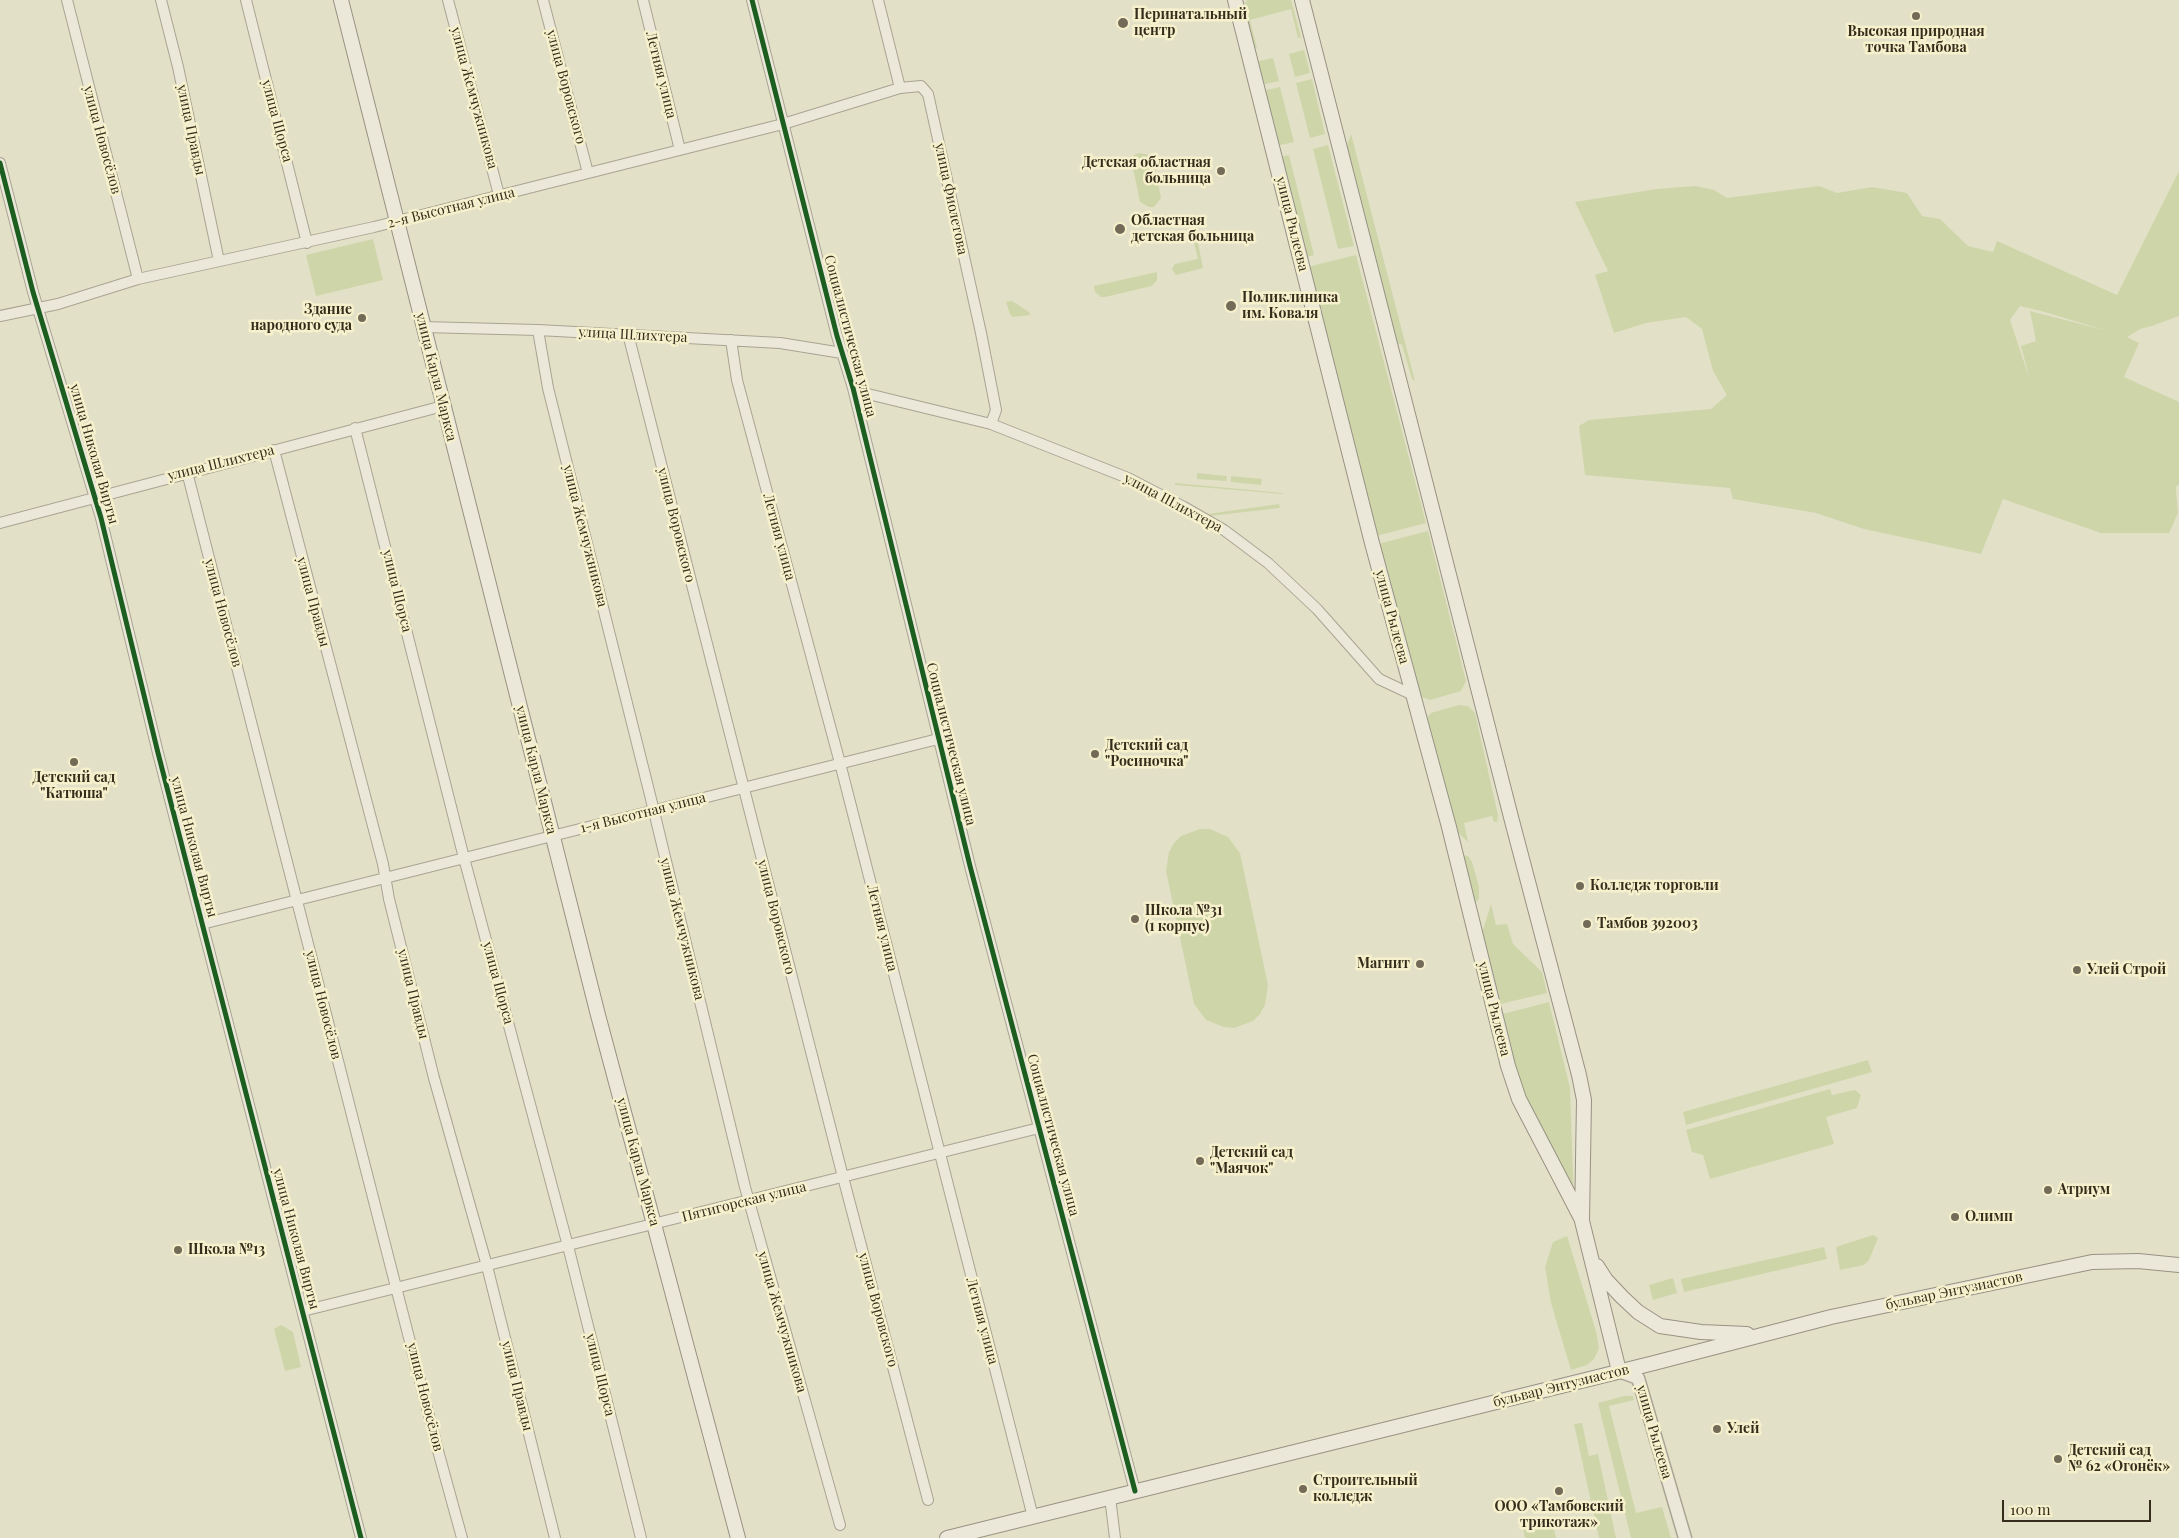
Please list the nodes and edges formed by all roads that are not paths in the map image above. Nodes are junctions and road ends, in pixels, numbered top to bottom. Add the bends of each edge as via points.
1 (67, 0) edge
2 (161, 0) edge
3 (246, 0) edge
4 (341, 0) edge
5 (448, 0) edge
6 (543, 0) edge
7 (643, 0) edge
8 (752, 0) edge
9 (878, 0) edge
10 (1235, 0) edge
11 (1302, 0) edge
12 (900, 88) junction
13 (783, 124) junction
14 (680, 150) junction
15 (0, 163) edge
16 (588, 173) junction
17 (499, 195) junction
18 (397, 221) junction
19 (307, 242) junction
20 (219, 261) junction
21 (138, 279) junction
22 (38, 307) junction
23 (0, 316) edge
24 (423, 327) junction
25 (538, 330) junction
26 (628, 334) junction
27 (731, 340) junction
28 (842, 353) junction
29 (853, 388) junction
30 (443, 406) junction
31 (991, 424) junction
32 (355, 428) junction
33 (274, 450) junction
34 (187, 472) junction
35 (94, 497) junction
36 (0, 523) edge
37 (1413, 695) junction
38 (938, 739) junction
39 (840, 763) junction
40 (743, 788) junction
41 (654, 810) junction
42 (552, 836) junction
43 (464, 858) junction
44 (385, 878) junction
45 (298, 900) junction
46 (202, 924) junction
47 (1039, 1128) junction
48 (939, 1153) junction
49 (843, 1177) junction
50 (748, 1201) junction
51 (1582, 1221) junction
52 (655, 1225) junction
53 (568, 1246) junction
54 (1589, 1252) junction
55 (2179, 1265) edge
56 (487, 1266) junction
57 (397, 1288) junction
58 (303, 1311) junction
59 (1764, 1335) junction
60 (1619, 1371) junction
61 (1135, 1491) junction
62 (1110, 1497) junction
63 (928, 1500) dead end
64 (1033, 1517) junction
65 (840, 1526) dead end
66 (362, 1538) edge
67 (462, 1538) edge
68 (555, 1538) edge
69 (641, 1538) edge
70 (738, 1538) edge
71 (947, 1538) edge
72 (1115, 1538) edge
73 (1685, 1538) edge

1 - 21 street, улица Новосёлов
2 - 20 street, улица Правды
3 - 19 street, улица Щорса
4 - 18 main road, улица Карла Маркса
5 - 17 street, улица Жемчужникова
6 - 16 street, улица Воровского
7 - 14 street, Летняя улица
8 - 13 street, Социалистическая улица
9 - 12 street
10 - 37 main road, улица Рылеева
11 - 51 main road, улица Рылеева via 1579,1075 1584,1100
12 - 13 street, 2-я Высотная улица
12 - 31 street, улица Фиолетова via 921,86 928,94 996,410
13 - 14 street, 2-я Высотная улица
13 - 28 street, Социалистическая улица
14 - 16 street, 2-я Высотная улица
15 - 22 street, улица Николая Вирты
16 - 17 street, 2-я Высотная улица
17 - 18 street, 2-я Высотная улица
18 - 19 street, 2-я Высотная улица
18 - 24 main road, улица Карла Маркса
19 - 20 street, 2-я Высотная улица
20 - 21 street, 2-я Высотная улица
21 - 22 street, 2-я Высотная улица via 58,304
22 - 23 street, 2-я Высотная улица
22 - 35 street, улица Николая Вирты
24 - 25 street, улица Шлихтера
24 - 30 main road, улица Карла Маркса
25 - 26 street, улица Шлихтера
25 - 41 street, улица Жемчужникова via 548,388
26 - 27 street, улица Шлихтера
26 - 40 street, улица Воровского
27 - 28 street, улица Шлихтера via 780,343
27 - 39 street, Летняя улица via 738,380
28 - 29 street, Социалистическая улица
29 - 31 street, улица Шлихтера
29 - 38 street, Социалистическая улица
30 - 32 street, улица Шлихтера
30 - 42 main road, улица Карла Маркса
31 - 37 street, улица Шлихтера via 1128,478 1224,530 1268,563 1317,609 1379,679
32 - 33 street, улица Шлихтера
32 - 43 street, улица Щорса
33 - 34 street, улица Шлихтера
33 - 44 street, улица Правды
34 - 35 street, улица Шлихтера
34 - 45 street, улица Новосёлов
35 - 36 street, улица Шлихтера
35 - 46 street, улица Николая Вирты
37 - 51 main road, улица Рылеева via 1508,1066 1519,1099
38 - 39 street, 1-я Высотная улица
38 - 47 street, Социалистическая улица
39 - 40 street, 1-я Высотная улица
39 - 48 street, Летняя улица
40 - 41 street, 1-я Высотная улица
40 - 49 street, улица Воровского
41 - 42 street, 1-я Высотная улица
41 - 50 street, улица Жемчужникова
42 - 43 street, 1-я Высотная улица
42 - 52 main road, улица Карла Маркса
43 - 44 street, 1-я Высотная улица
43 - 53 street, улица Щорса
44 - 45 street, 1-я Высотная улица
44 - 56 street, улица Правды via 434,1078
45 - 46 street, 1-я Высотная улица
45 - 57 street, улица Новосёлов
46 - 58 street, улица Николая Вирты
47 - 48 street, Пятигорская улица
47 - 61 street, Социалистическая улица
48 - 49 street, Пятигорская улица
48 - 64 street, Летняя улица
49 - 50 street, Пятигорская улица
49 - 63 street, улица Воровского
50 - 52 street, Пятигорская улица
50 - 65 street, улица Жемчужникова
51 - 54 main road, улица Рылеева
52 - 53 street, Пятигорская улица
52 - 70 main road, улица Карла Маркса
53 - 56 street, Пятигорская улица
53 - 69 street, улица Щорса
54 - 59 main road via 1606,1280 1622,1297 1660,1326
54 - 60 main road, улица Рылеева
55 - 59 main road, бульвар Энтузиастов via 2138,1261 2092,1262 1830,1317
56 - 57 street, Пятигорская улица
56 - 68 street, улица Правды
57 - 58 street, Пятигорская улица
57 - 67 street, улица Новосёлов
58 - 66 street, улица Николая Вирты
59 - 60 main road, бульвар Энтузиастов
60 - 61 main road, бульвар Энтузиастов
60 - 73 street, улица Рылеева via 1638,1378
61 - 62 main road, бульвар Энтузиастов
62 - 64 main road, бульвар Энтузиастов
62 - 72 street
64 - 71 main road, бульвар Энтузиастов

